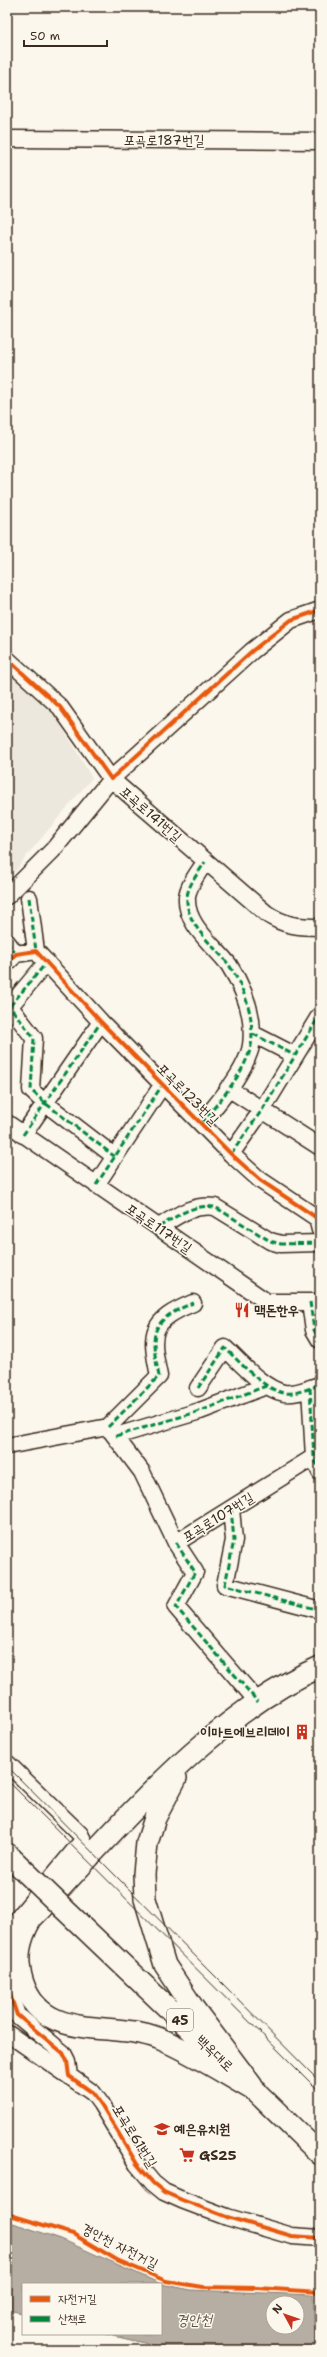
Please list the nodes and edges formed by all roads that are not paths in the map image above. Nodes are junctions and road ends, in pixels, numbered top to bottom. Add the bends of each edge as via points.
1 (7, 139) edge
2 (320, 141) edge
3 (320, 610) edge
4 (7, 659) edge
5 (111, 779) junction
6 (205, 862) junction
7 (7, 896) edge
8 (29, 898) dead end
9 (320, 928) edge
10 (10, 953) edge
11 (42, 956) junction
12 (9, 1005) edge
13 (320, 1016) edge
14 (101, 1022) junction
15 (253, 1034) junction
16 (294, 1055) junction
17 (163, 1084) junction
18 (228, 1088) junction
19 (45, 1103) junction
20 (262, 1110) junction
21 (7, 1123) edge
22 (202, 1123) junction
23 (23, 1135) junction
24 (320, 1147) edge
25 (231, 1154) junction
26 (114, 1156) junction
27 (96, 1185) junction
28 (159, 1227) junction
29 (320, 1230) edge
30 (320, 1243) edge
31 (315, 1302) edge
32 (193, 1303) dead end
33 (320, 1340) edge
34 (266, 1386) junction
35 (315, 1387) edge
36 (198, 1388) dead end
37 (112, 1432) junction
38 (7, 1446) edge
39 (318, 1462) edge
40 (231, 1509) junction
41 (176, 1543) junction
42 (320, 1610) edge
43 (317, 1670) edge
44 (258, 1702) junction
45 (196, 1750) junction
46 (7, 1763) edge
47 (7, 1854) edge
48 (7, 1944) edge
49 (7, 1986) edge
50 (7, 2033) edge
51 (68, 2076) junction
52 (257, 2092) junction
53 (320, 2154) edge
54 (320, 2238) edge

1 - 2 street, 포곡로187번길
3 - 5 street via 291,620 252,651
4 - 5 street via 60,707
5 - 6 street, 포곡로141번길
5 - 7 street, 포곡로141번길 via 53,850
6 - 9 street, 포곡로141번길 via 279,923 293,927
6 - 15 street via 190,885 187,896 190,914 203,936 228,964 241,985 249,1006
8 - 11 street
10 - 11 street
11 - 12 street
11 - 14 street, 포곡로123번길
12 - 19 street via 34,1038 31,1090
13 - 16 street
14 - 17 street, 포곡로123번길
14 - 19 street
15 - 16 street
15 - 18 street via 250,1053
16 - 20 street
17 - 22 street, 포곡로123번길
17 - 26 street
18 - 20 street
18 - 22 street
19 - 23 street
19 - 26 street
20 - 24 street
20 - 25 street
21 - 23 street, 포곡로117번길
22 - 25 street, 포곡로123번길
23 - 27 street, 포곡로117번길
25 - 29 street, 포곡로123번길 via 260,1180 317,1218
26 - 27 street
27 - 28 street, 포곡로117번길
28 - 30 street via 185,1211 204,1206 215,1207 270,1241 281,1244
28 - 31 street, 포곡로117번길 via 267,1302
31 - 33 street via 314,1330
32 - 37 street via 172,1312 154,1333 152,1344 159,1376
34 - 35 street via 284,1393
34 - 36 street via 225,1348
34 - 37 street via 200,1411
35 - 39 street
37 - 38 street
37 - 41 street, 포곡로107번길 via 152,1489
39 - 40 street, 포곡로107번길
40 - 41 street, 포곡로107번길
40 - 42 street via 234,1540 225,1585
41 - 44 street via 195,1572 176,1607
43 - 44 main road
44 - 45 main road
45 - 52 main road via 170,1788 155,1818 148,1842 144,1874 145,1899 165,1965 194,2009
45 - 52 main road via 31,1919 18,1951 18,1970 25,1991 36,2006 50,2018 66,2025 132,2032 157,2038
46 - 48 street via 80,1834 82,1840 18,1918
47 - 52 main road, 백옥대로 / 45, bridge
49 - 51 street via 17,2015 63,2053 68,2061
50 - 51 street, 포곡로61번길
51 - 54 street, 포곡로61번길 via 92,2093 137,2164 164,2192 227,2217 292,2236
52 - 53 main road, 백옥대로 / 45

